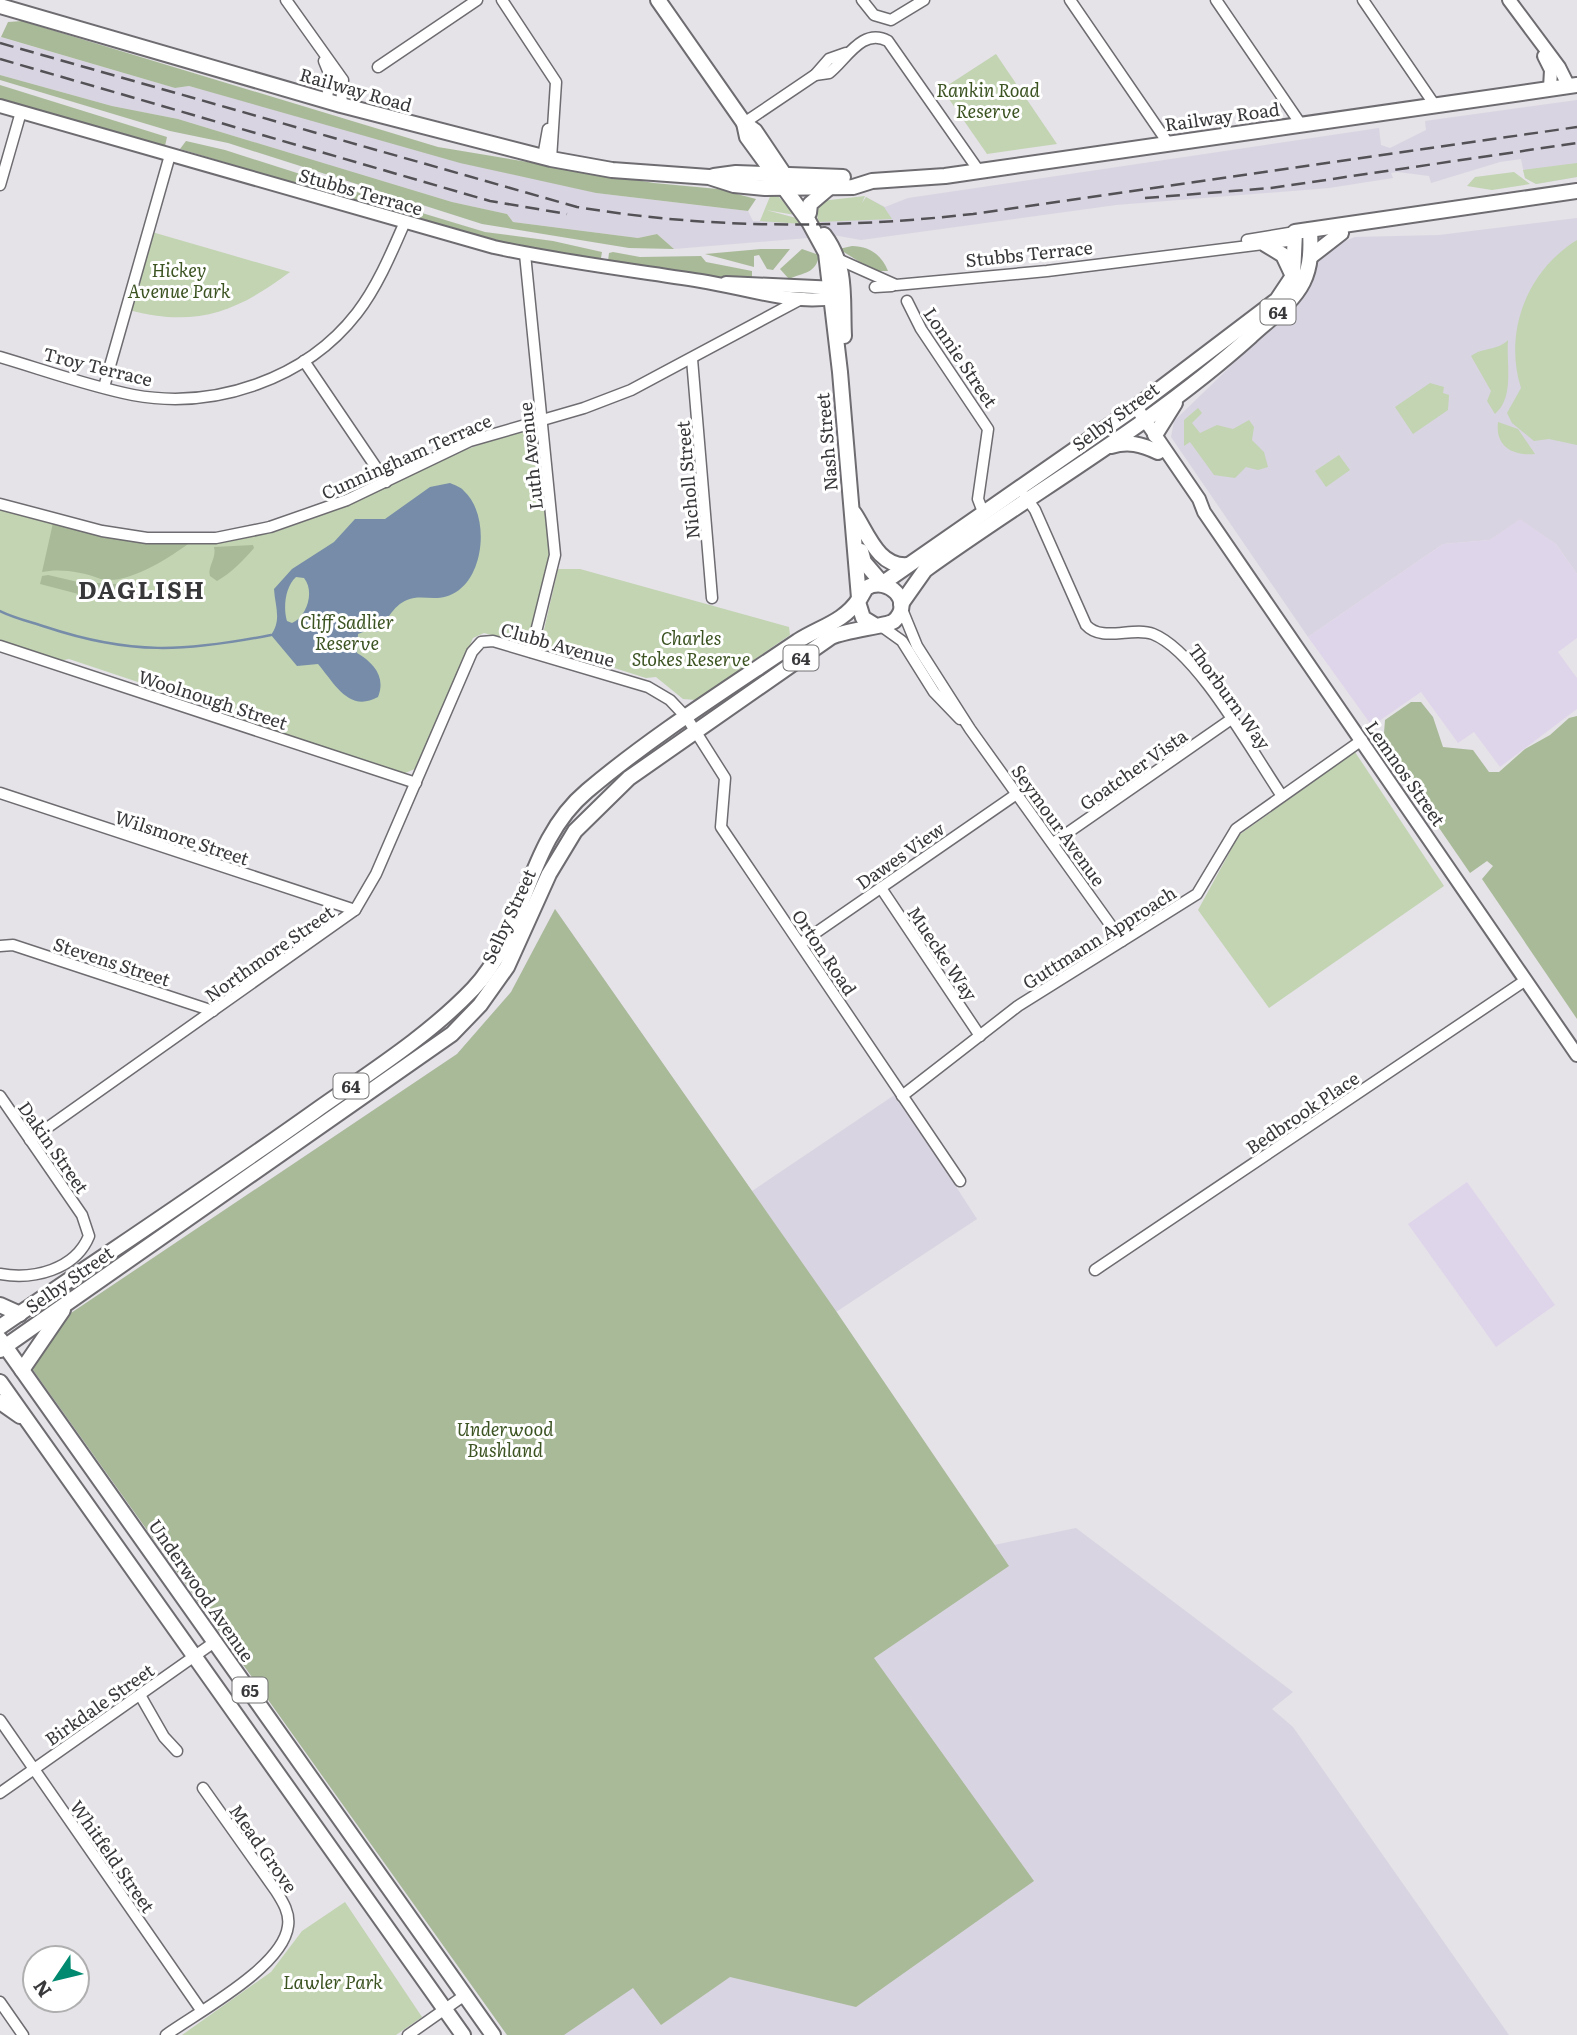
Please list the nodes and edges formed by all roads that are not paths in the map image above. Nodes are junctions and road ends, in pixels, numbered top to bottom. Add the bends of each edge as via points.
1 (286, 0) edge
2 (502, 0) edge
3 (658, 0) edge
4 (862, 0) edge
5 (924, 0) edge
6 (1070, 0) edge
7 (1216, 0) edge
8 (1363, 0) edge
9 (471, 1) edge
10 (1513, 1) edge
11 (0, 6) edge
12 (22, 6) edge
13 (1539, 43) junction
14 (320, 51) junction
15 (378, 67) dead end
16 (1572, 85) edge
17 (1550, 88) junction
18 (326, 100) junction
19 (1434, 104) junction
20 (341, 105) junction
21 (0, 106) edge
22 (21, 112) junction
23 (744, 123) junction
24 (1300, 123) junction
25 (1168, 143) junction
26 (170, 155) junction
27 (547, 158) junction
28 (979, 171) junction
29 (872, 181) junction
30 (784, 182) junction
31 (0, 185) edge
32 (830, 187) junction
33 (1577, 191) edge
34 (1577, 197) edge
35 (809, 213) junction
36 (404, 224) junction
37 (1341, 233) junction
38 (1303, 235) junction
39 (1265, 244) junction
40 (1226, 247) junction
41 (525, 254) junction
42 (1310, 257) junction
43 (834, 263) junction
44 (1293, 276) junction
45 (896, 285) junction
46 (875, 287) dead end
47 (805, 292) junction
48 (838, 292) junction
49 (907, 302) dead end
50 (0, 357) edge
51 (692, 359) junction
52 (304, 361) junction
53 (1193, 384) junction
54 (104, 387) junction
55 (1137, 415) junction
56 (541, 419) junction
57 (1155, 435) junction
58 (1106, 448) junction
59 (1158, 452) junction
60 (386, 482) junction
61 (1019, 487) junction
62 (1028, 501) junction
63 (0, 503) edge
64 (852, 508) junction
65 (983, 512) junction
66 (1204, 512) junction
67 (908, 565) junction
68 (882, 583) junction
69 (712, 598) dead end
70 (859, 599) junction
71 (901, 605) junction
72 (878, 626) junction
73 (476, 645) joint
74 (0, 646) edge
75 (531, 652) junction
76 (687, 718) junction
77 (1230, 720) junction
78 (970, 729) junction
79 (696, 732) junction
80 (1362, 740) junction
81 (415, 783) junction
82 (0, 793) edge
83 (1018, 793) junction
84 (1282, 796) junction
85 (573, 803) junction
86 (588, 815) junction
87 (1054, 843) junction
88 (881, 888) junction
89 (355, 910) junction
90 (1122, 941) junction
91 (801, 943) junction
92 (0, 946) edge
93 (1526, 980) junction
94 (213, 1011) junction
95 (979, 1036) junction
96 (1577, 1055) edge
97 (0, 1096) edge
98 (902, 1096) junction
99 (295, 1126) junction
100 (305, 1139) junction
101 (30, 1140) junction
102 (960, 1181) dead end
103 (144, 1231) junction
104 (154, 1244) junction
105 (1095, 1270) dead end
106 (0, 1274) edge
107 (68, 1303) junction
108 (0, 1305) edge
109 (20, 1314) junction
110 (0, 1327) edge
111 (2, 1345) edge
112 (22, 1370) junction
113 (0, 1382) edge
114 (0, 1402) edge
115 (32, 1425) junction
116 (216, 1641) junction
117 (195, 1656) junction
118 (140, 1695) junction
119 (0, 1720) edge
120 (177, 1751) dead end
121 (34, 1769) junction
122 (203, 1788) dead end
123 (0, 1793) edge
124 (465, 1994) junction
125 (0, 2002) edge
126 (445, 2008) junction
127 (201, 2010) junction
128 (23, 2035) edge
129 (166, 2035) edge
130 (408, 2035) edge
131 (463, 2035) edge
132 (493, 2035) edge

1 - 14 street
2 - 27 street via 556,82
3 - 23 main road
4 - 5 street via 882,19 898,17
6 - 25 street
7 - 24 street
8 - 19 street
9 - 15 street
10 - 13 street
11 - 12 main road, Railway Road
12 - 18 main road, Railway Road
13 - 16 street
13 - 17 street via 1551,70
14 - 18 street via 331,78
14 - 20 street via 343,80
16 - 17 main road, Railway Road
17 - 19 main road, Railway Road
18 - 20 main road, Railway Road
19 - 24 main road, Railway Road
20 - 27 main road, Railway Road
21 - 22 street, Stubbs Terrace
22 - 26 street, Stubbs Terrace
22 - 31 street
23 - 28 street via 816,75 829,73 846,53 876,37 894,47
23 - 30 main road via 755,131
24 - 25 main road, Railway Road
25 - 28 main road, Railway Road
26 - 36 street, Stubbs Terrace
26 - 54 street
27 - 30 main road, Railway Road via 612,170 709,177 734,185
28 - 29 main road, Railway Road
29 - 30 main road, Railway Road via 850,177
29 - 32 main road, Railway Road
30 - 32 main road, Railway Road
30 - 35 main road, Nash Street
30 - 43 main road, Nash Street
32 - 35 main road via 810,204
33 - 38 main road, Stubbs Terrace
34 - 37 main road, Stubbs Terrace
35 - 43 main road, Nash Street
36 - 41 street, Stubbs Terrace
36 - 52 street, Troy Terrace via 357,313
37 - 38 main road, Stubbs Terrace
37 - 42 main road
38 - 39 street, Stubbs Terrace
38 - 40 street, Stubbs Terrace
38 - 42 main road, Selby Street / 64
38 - 44 main road, 64
39 - 40 street, Stubbs Terrace
39 - 44 main road via 1283,255
40 - 45 street, Stubbs Terrace via 1059,270
41 - 47 street, Stubbs Terrace via 764,295
41 - 56 street, Luth Avenue
42 - 53 main road, Selby Street / 64 via 1303,282 1287,303
43 - 45 street, Stubbs Terrace
43 - 47 street
43 - 48 main road, Nash Street
44 - 55 main road, Selby Street / 64 via 1273,304
45 - 46 street
47 - 48 street, Stubbs Terrace
47 - 51 street, Cunningham Terrace via 763,322
48 - 64 main road, Nash Street
49 - 65 street, Lonnie Street via 988,429 978,499
50 - 54 street, Troy Terrace
51 - 56 street, Cunningham Terrace via 608,400
51 - 69 street, Nicholl Street
52 - 54 street, Troy Terrace via 258,384 206,397 164,398
52 - 60 street
53 - 55 main road, Selby Street / 64
53 - 57 main road via 1170,409
55 - 57 street, Lemnos Street
55 - 58 main road, Selby Street / 64
55 - 59 street, Lemnos Street
55 - 61 main road, Selby Street / 64
56 - 60 street, Cunningham Terrace via 470,441
56 - 75 street, Luth Avenue via 555,555
57 - 66 street, Lemnos Street
58 - 59 main road via 1125,442
58 - 62 main road, Selby Street / 64
59 - 66 street, Lemnos Street
60 - 63 street, Cunningham Terrace via 284,524 216,538 147,538 102,531
61 - 62 street, Thorburn Way
61 - 65 main road, Selby Street / 64
62 - 71 main road, Selby Street via 925,570
62 - 77 street, Thorburn Way via 1089,629 1153,634 1181,651
64 - 67 main road via 876,549 896,564
64 - 68 main road, Nash Street via 863,558
64 - 70 main road, Nash Street
65 - 67 main road, Selby Street
66 - 80 street, Lemnos Street
67 - 68 main road, Selby Street
68 - 70 main road, 64 via 868,586
68 - 71 main road via 897,592
70 - 72 main road via 861,616
70 - 76 main road, Selby Street / 64 via 842,618 813,631
71 - 72 main road via 894,621
71 - 78 street, Seymour Avenue via 915,642
72 - 78 street, Seymour Avenue via 899,637 934,692
72 - 79 main road, Selby Street / 64 via 857,627 831,637
73 - 75 street, Clubb Avenue via 493,641
73 - 81 street, Northmore Street
74 - 81 street, Woolnough Street
75 - 76 street, Clubb Avenue via 649,687
76 - 79 street, Clubb Avenue
76 - 85 main road, Selby Street / 64
77 - 84 street, Thorburn Way
77 - 87 street, Goatcher Vista
78 - 83 street, Seymour Avenue
79 - 86 main road, Selby Street / 64 via 629,778
79 - 91 street, Orton Road via 725,778 721,827
80 - 84 street, Guttmann Approach
80 - 93 street, Lemnos Street
81 - 89 street, Northmore Street via 376,874
82 - 89 street, Wilsmore Street
83 - 87 street, Seymour Avenue
83 - 88 street, Dawes View
84 - 90 street, Guttmann Approach via 1236,829 1199,892
85 - 86 main road
85 - 99 main road, Selby Street / 64 via 547,838 509,931 476,986 420,1037
86 - 100 main road, Selby Street / 64 via 562,851 507,967 480,1004 452,1034
87 - 90 street, Seymour Avenue
88 - 91 street, Dawes View
88 - 95 street, Muecke Way
89 - 94 street, Northmore Street
90 - 95 street, Guttmann Approach
91 - 98 street, Orton Road
92 - 94 street, Stevens Street via 13,945
93 - 96 street, Lemnos Street
93 - 105 street, Bedbrook Place
94 - 101 street, Northmore Street
95 - 98 street, Guttmann Approach
97 - 101 street, Dakin Street
98 - 102 street, Orton Road
99 - 100 main road
99 - 103 main road, Selby Street / 64
100 - 104 main road, Selby Street / 64
101 - 106 street, Dakin Street via 82,1215 89,1236 75,1256 58,1267 34,1275
103 - 104 main road
103 - 109 main road, Selby Street / 64
104 - 107 main road, Selby Street / 64
107 - 111 main road, Selby Street / 64
107 - 112 main road
108 - 109 main road
109 - 110 main road, Selby Street / 64
111 - 112 main road, Underwood Avenue / 65
112 - 116 main road, Underwood Avenue / 65
113 - 115 main road, 65
114 - 115 main road
115 - 117 main road, 65
116 - 117 street, Birkdale Street
116 - 124 main road, Underwood Avenue / 65
117 - 118 street, Birkdale Street
117 - 126 main road, 65
118 - 120 street
118 - 121 street, Birkdale Street
119 - 121 street, Whitfeld Street
121 - 123 street, Birkdale Street
121 - 127 street, Whitfeld Street
122 - 127 street, Mead Grove via 260,1864 286,1908 288,1926 282,1945 266,1965
124 - 126 street
124 - 132 main road, Underwood Avenue / 65
125 - 128 street
126 - 130 street
126 - 131 main road, 65
127 - 129 street

